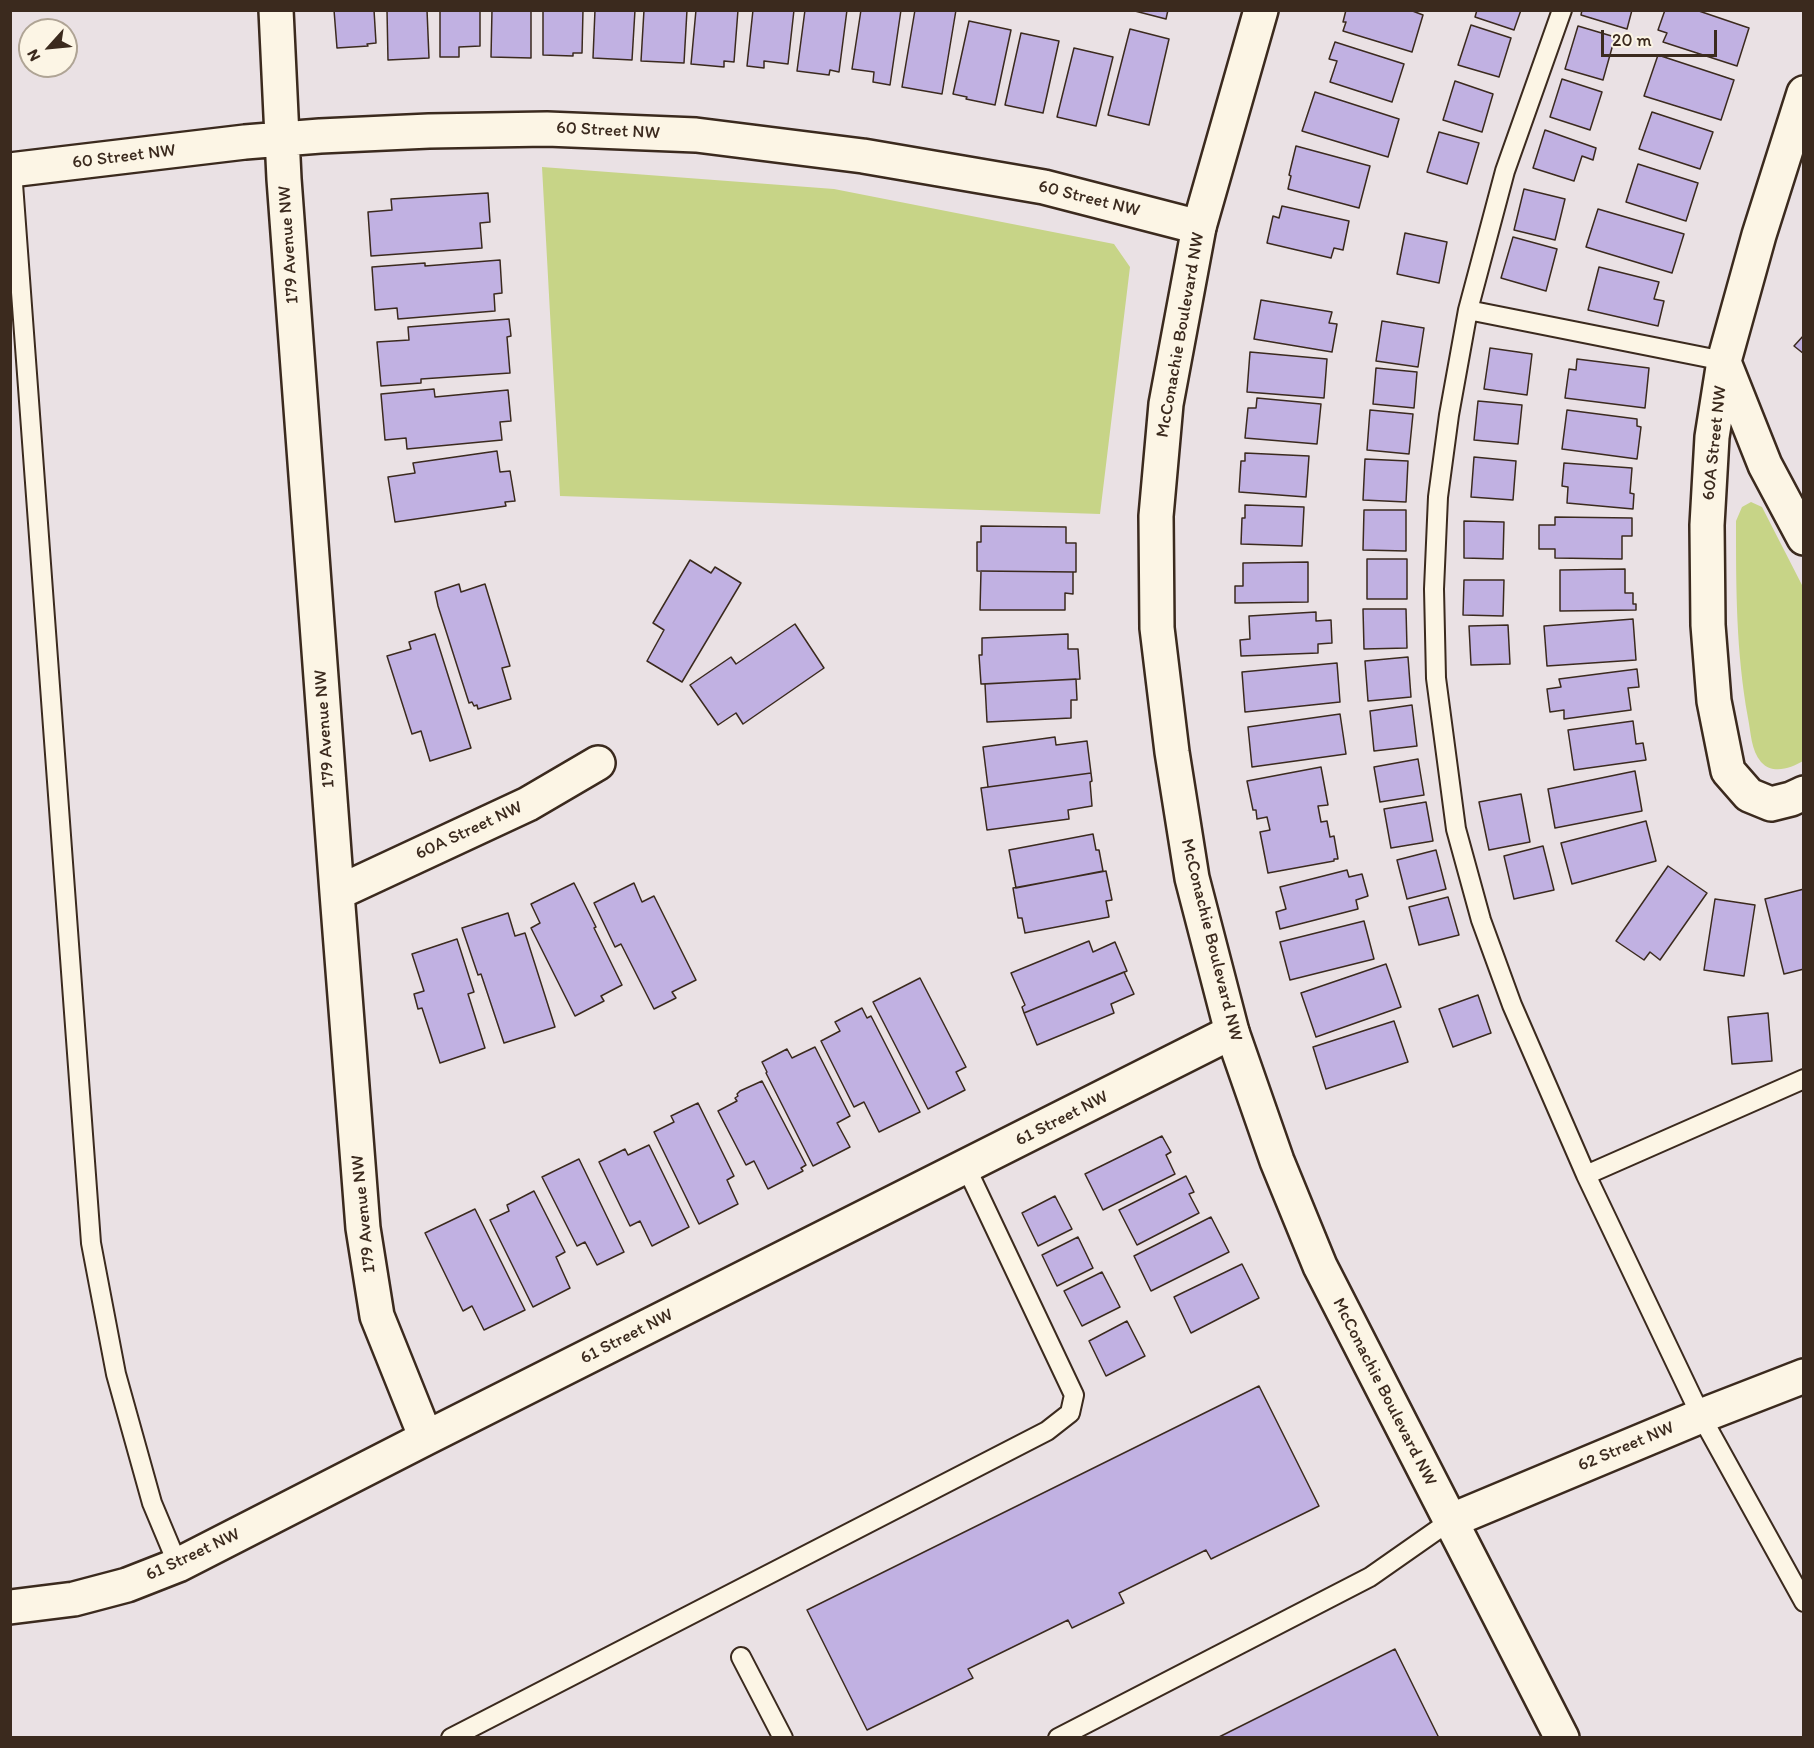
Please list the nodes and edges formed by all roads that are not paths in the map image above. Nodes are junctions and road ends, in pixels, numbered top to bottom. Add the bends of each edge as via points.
1 (276, 10) edge
2 (1261, 10) edge
3 (1562, 10) edge
4 (1803, 93) edge
5 (281, 139) junction
6 (11, 170) edge
7 (1199, 227) junction
8 (1468, 310) junction
9 (1724, 362) junction
10 (1803, 538) edge
11 (598, 763) dead end
12 (1803, 793) edge
13 (337, 893) junction
14 (1232, 1032) junction
15 (1803, 1079) edge
16 (966, 1167) junction
17 (1586, 1174) junction
18 (1803, 1376) edge
19 (1701, 1416) junction
20 (426, 1438) junction
21 (1450, 1521) junction
22 (178, 1565) junction
23 (1803, 1602) edge
24 (10, 1607) edge
25 (741, 1657) dead end
26 (451, 1737) edge
27 (783, 1737) edge
28 (1058, 1737) edge
29 (1562, 1737) edge

1 - 5 street, 179 Avenue NW
2 - 7 street, McConachie Boulevard NW
3 - 8 lane via 1505,171
4 - 9 street, 60A Street NW
5 - 6 street, 60 Street NW
5 - 7 street, 60 Street NW via 548,129 696,135 863,156 1044,187
5 - 13 street, 179 Avenue NW
6 - 22 lane via 91,1243 116,1374 152,1503
7 - 14 street, McConachie Boulevard NW via 1166,404 1156,516 1157,628 1192,878
8 - 9 lane
8 - 17 lane via 1438,497 1434,589 1436,678 1454,817 1481,920 1508,994
9 - 10 street via 1765,465
9 - 12 street, 60A Street NW via 1712,437 1707,525 1714,701 1728,771 1749,795 1771,804
11 - 13 street, 60A Street NW via 528,804
13 - 20 street, 179 Avenue NW via 363,1228 377,1316
14 - 16 street, 61 Street NW
14 - 21 street, McConachie Boulevard NW via 1277,1161 1320,1266
15 - 17 lane
16 - 20 street, 61 Street NW
16 - 26 lane via 1074,1395 1070,1413 1047,1431
17 - 19 lane
18 - 19 street, 62 Street NW
19 - 21 street, 62 Street NW
19 - 23 lane
20 - 22 street, 61 Street NW
21 - 28 lane via 1370,1577
21 - 29 street, McConachie Boulevard NW
22 - 24 street, 61 Street NW via 127,1585 74,1599
25 - 27 lane

